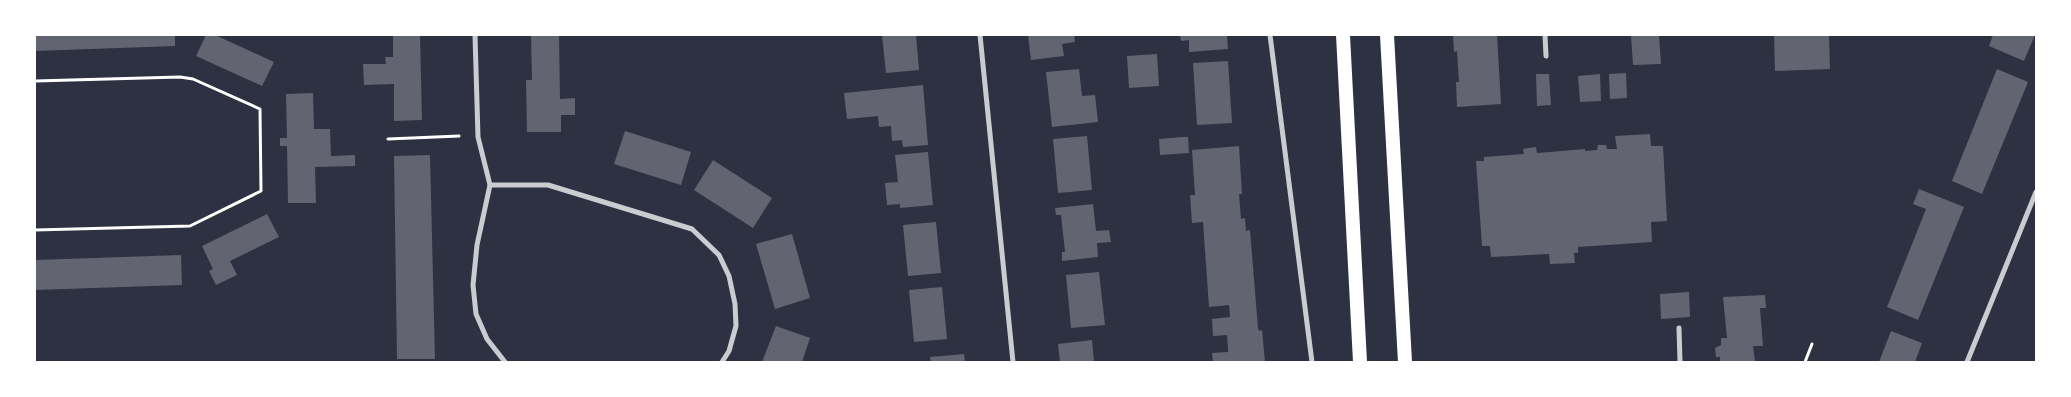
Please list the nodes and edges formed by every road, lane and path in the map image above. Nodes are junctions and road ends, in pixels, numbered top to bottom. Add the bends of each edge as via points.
1 (475, 35) edge
2 (980, 35) edge
3 (1270, 35) edge
4 (1343, 35) edge
5 (1387, 35) edge
6 (1545, 35) edge
7 (1546, 56) dead end
8 (35, 81) edge
9 (462, 136) dead end
10 (388, 139) dead end
11 (490, 185) junction
12 (2036, 192) edge
13 (35, 230) edge
14 (1679, 328) dead end
15 (1812, 344) dead end
16 (505, 362) edge
17 (722, 362) edge
18 (1013, 362) edge
19 (1312, 362) edge
20 (1360, 362) edge
21 (1405, 362) edge
22 (1680, 362) edge
23 (1804, 362) edge
24 (1967, 362) edge

1 - 11 street via 478,137
2 - 18 street
3 - 19 street
4 - 20 highway
5 - 21 highway
6 - 7 street
8 - 13 path via 180,77 193,79 260,109 261,191 190,226
9 - 10 path
11 - 16 street via 477,245 473,285 476,314 487,339
11 - 17 street via 548,186 692,230 719,255 729,276 736,326 729,351
12 - 24 street
14 - 22 street
15 - 23 path

